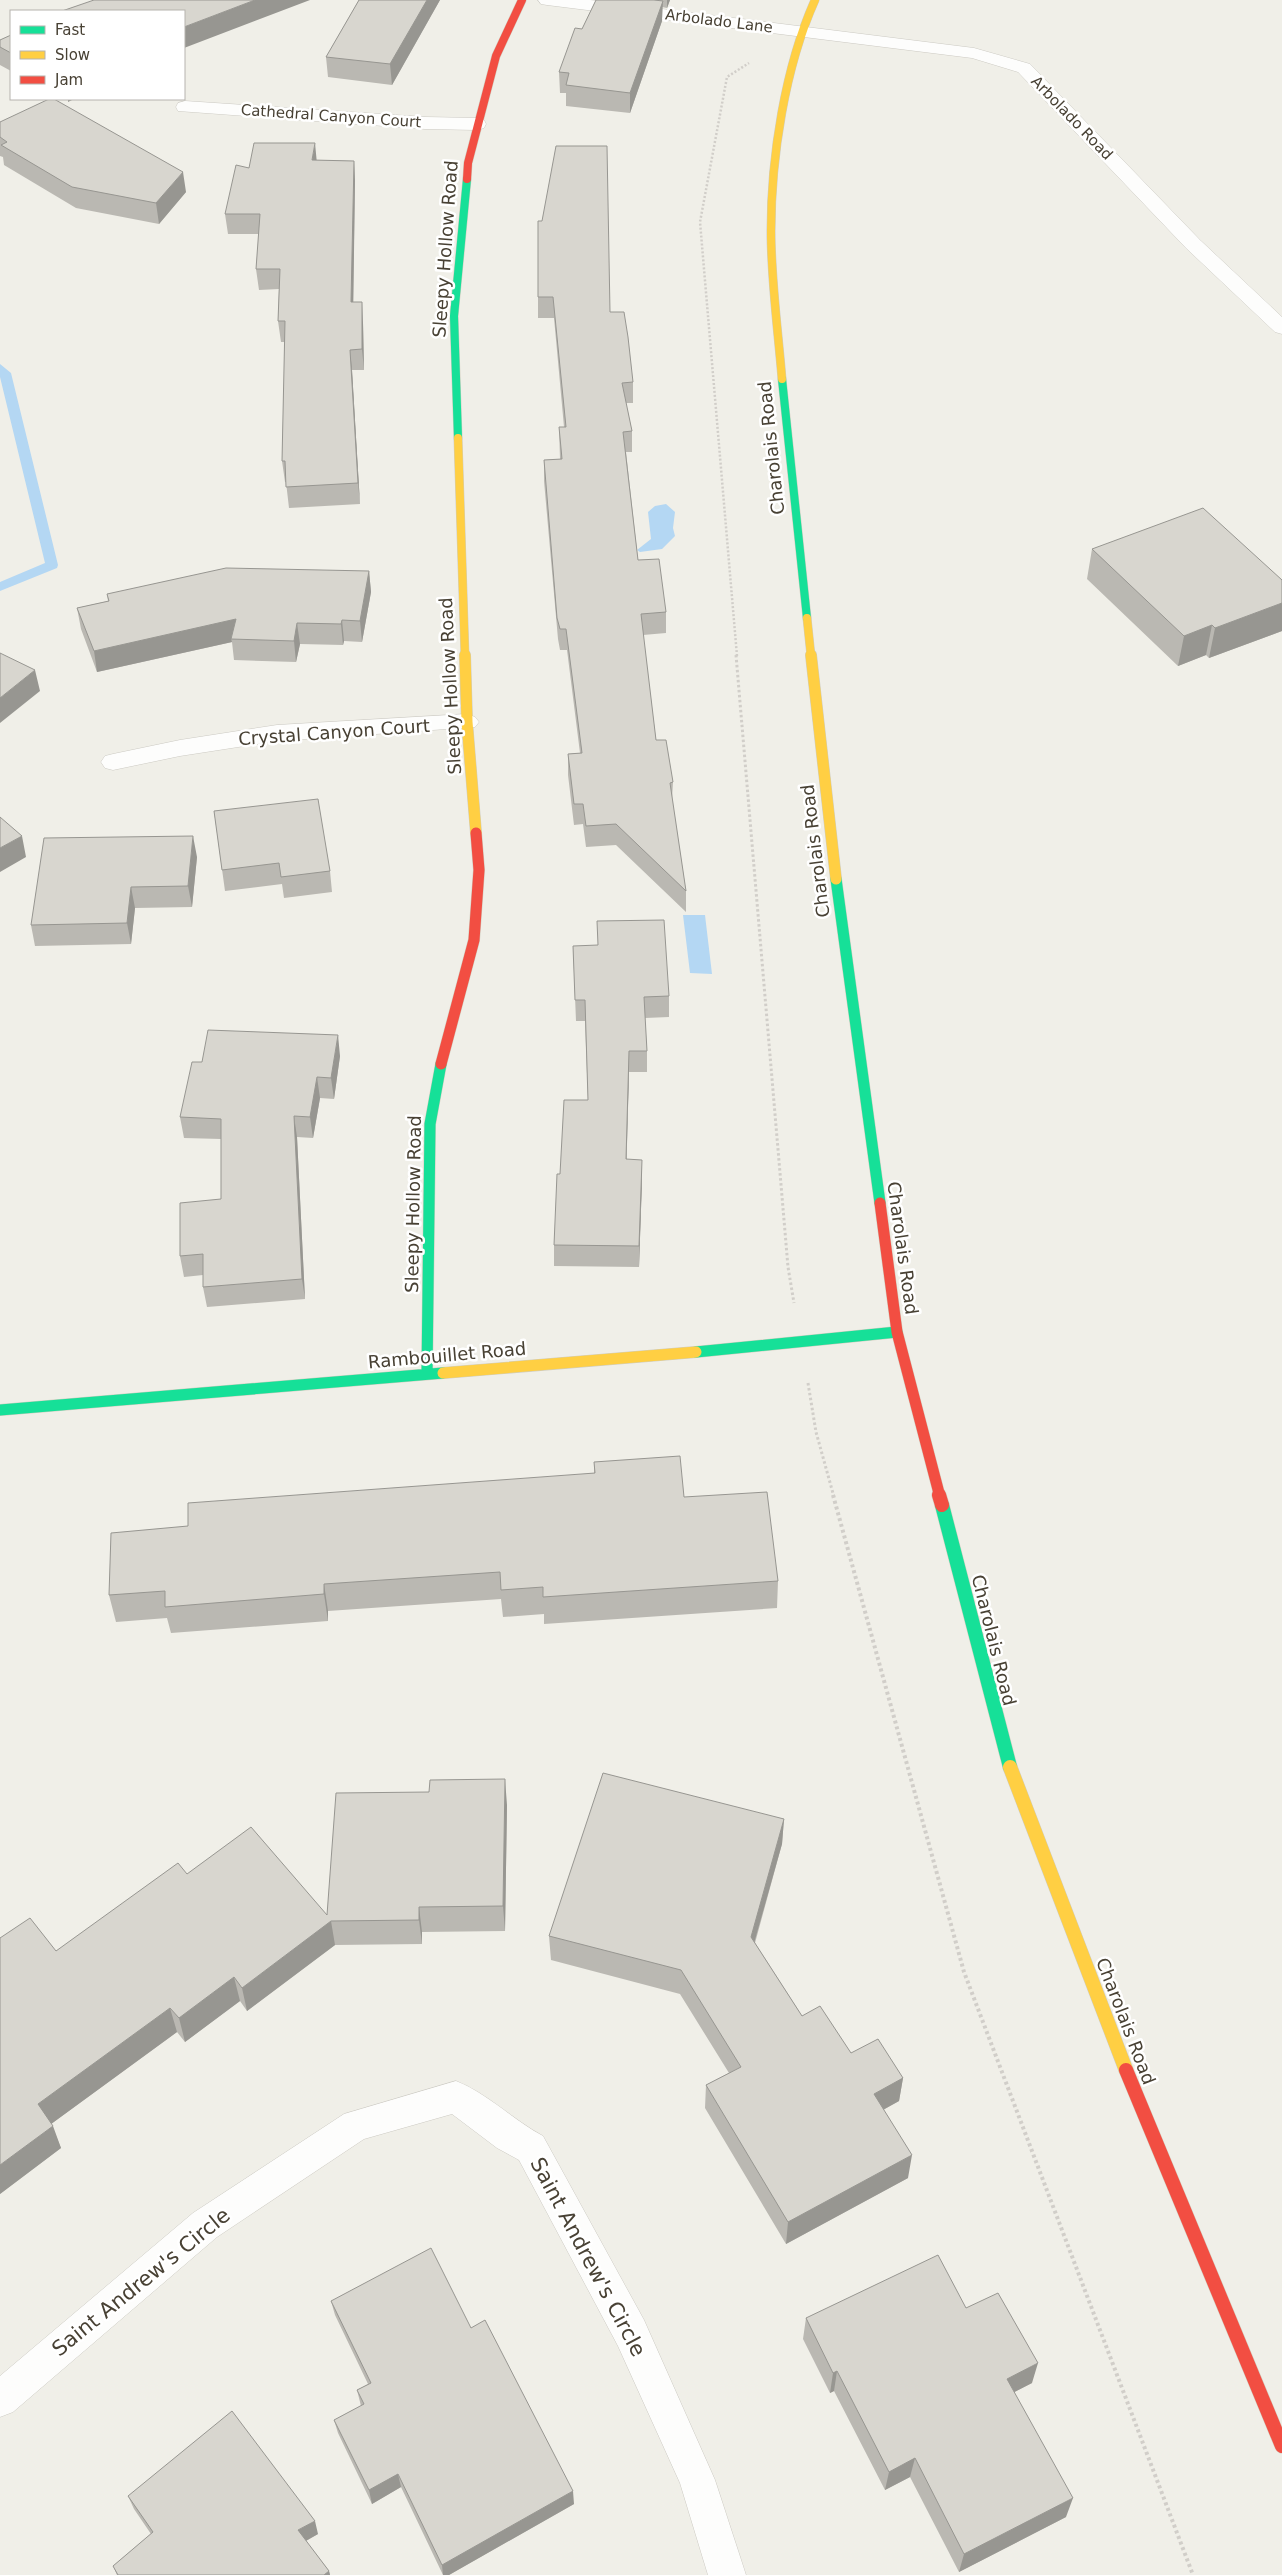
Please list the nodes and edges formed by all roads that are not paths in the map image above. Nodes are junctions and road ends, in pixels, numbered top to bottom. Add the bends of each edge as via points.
1 (522, 0) edge
2 (546, 0) edge
3 (815, 0) edge
4 (801, 30) junction
5 (185, 107) dead end
6 (477, 124) junction
7 (1282, 328) edge
8 (467, 722) junction
9 (113, 762) dead end
10 (897, 1332) junction
11 (428, 1374) junction
12 (0, 1410) edge
13 (0, 2399) edge
14 (1282, 2446) edge
15 (727, 2575) edge

1 - 6 street, Sleepy Hollow Road via 496,56
2 - 4 street, Arbolado Lane
3 - 4 street, Charolais Road
4 - 7 street, Arbolado Road via 974,53 1024,68 1193,244
4 - 10 street, Charolais Road via 776,143 771,231 777,334 834,867
5 - 6 street, Cathedral Canyon Court
6 - 8 street, Sleepy Hollow Road via 468,163 454,316
8 - 9 street, Crystal Canyon Court via 277,733
8 - 11 street, Sleepy Hollow Road via 479,870 474,940 442,1062 430,1124
10 - 11 street, Rambouillet Road
10 - 14 street, Charolais Road via 1005,1752 1112,2037
11 - 12 street, Rambouillet Road
13 - 15 street, Saint Andrew's Circle via 205,2225 356,2125 456,2097 531,2148 558,2195 631,2333 697,2480

